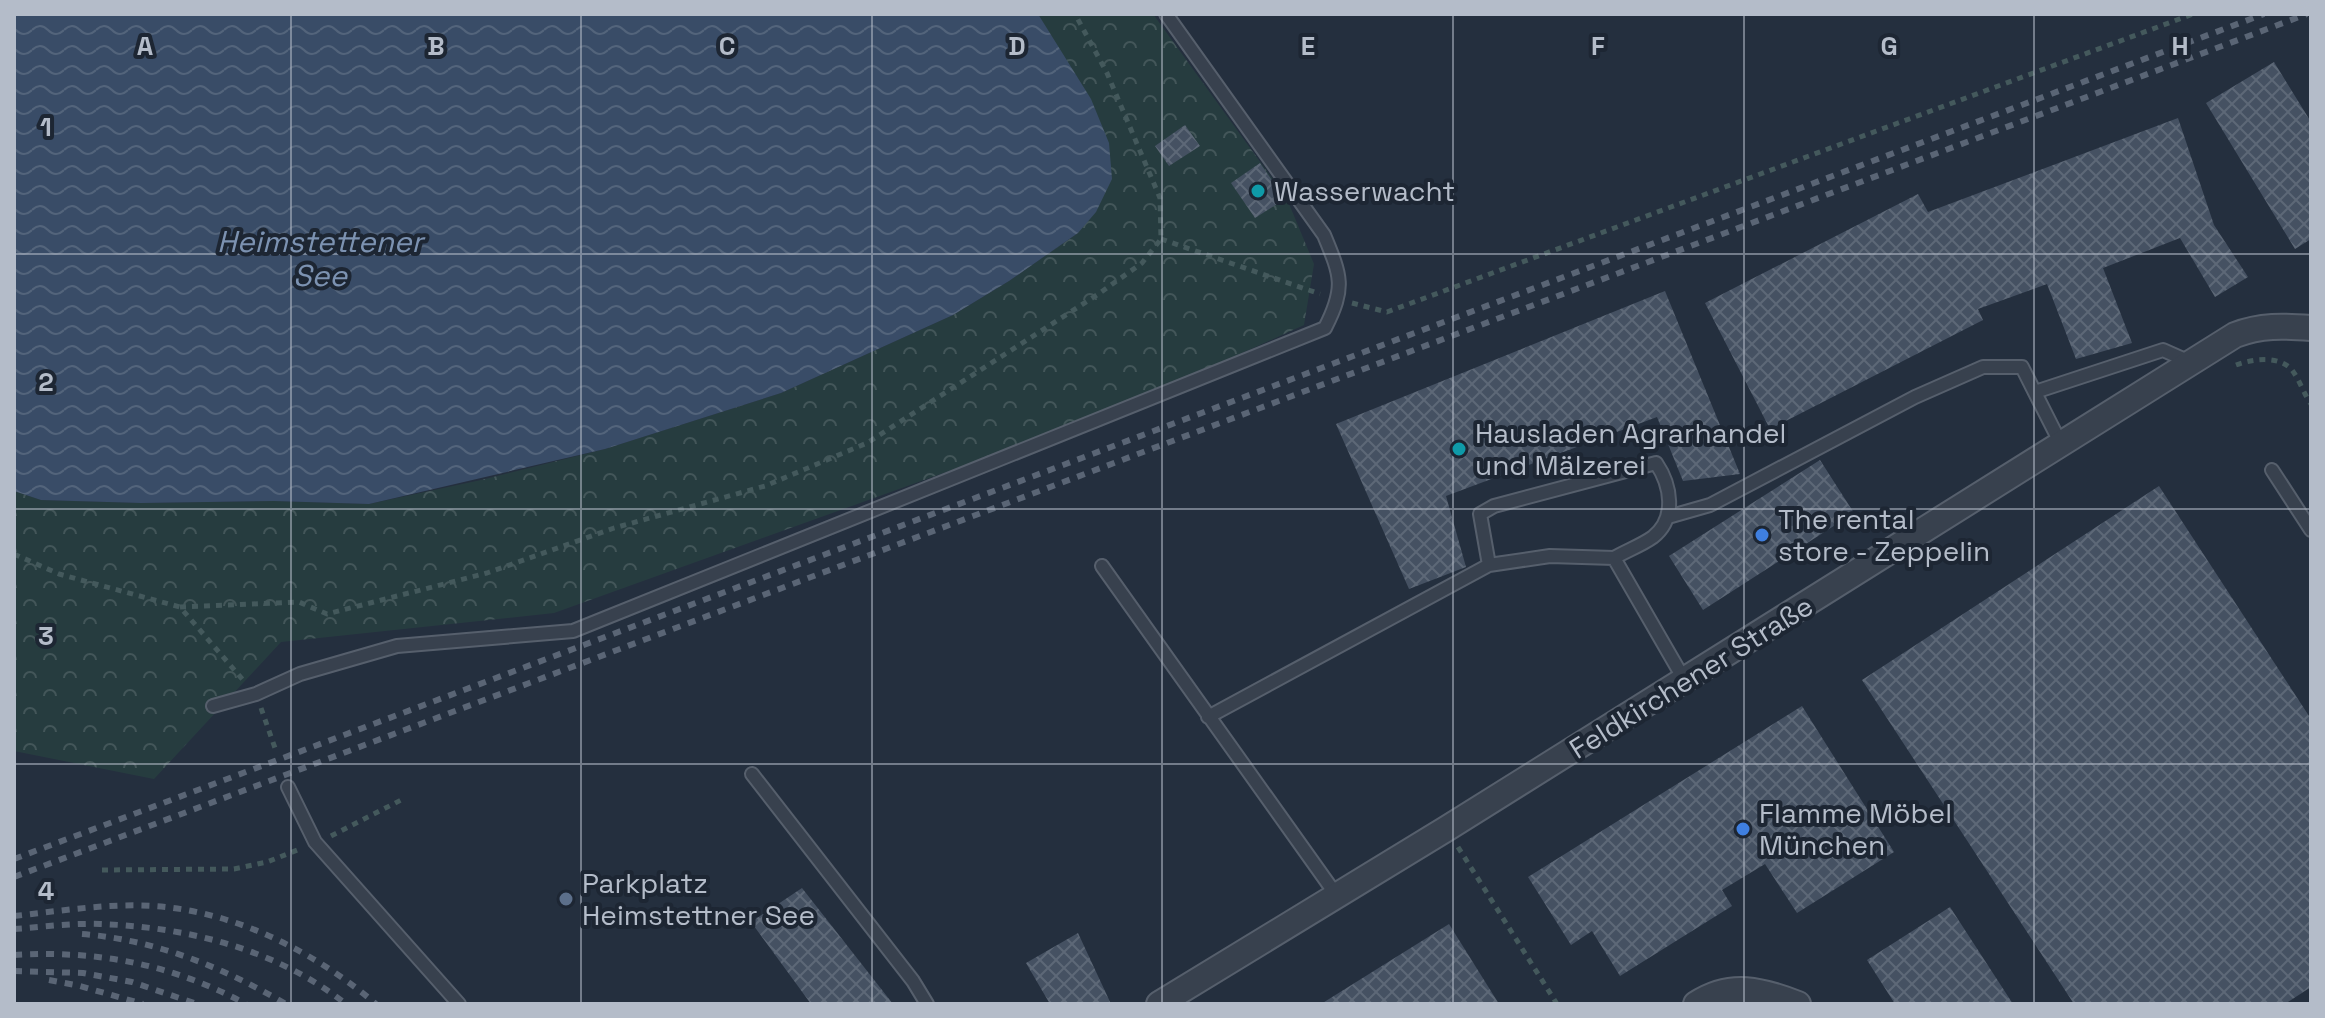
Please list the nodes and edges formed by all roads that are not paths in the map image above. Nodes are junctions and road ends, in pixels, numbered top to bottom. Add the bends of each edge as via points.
1 (1166, 14) edge
2 (2311, 328) edge
3 (2191, 362) junction
4 (2035, 392) junction
5 (2061, 444) junction
6 (2272, 470) dead end
7 (1668, 517) junction
8 (2311, 530) edge
9 (1614, 558) junction
10 (1489, 565) junction
11 (1102, 566) dead end
12 (1685, 681) junction
13 (213, 706) dead end
14 (1208, 717) junction
15 (752, 774) dead end
16 (288, 787) dead end
17 (1337, 896) junction
18 (459, 1004) edge
19 (927, 1004) edge
20 (1159, 1004) edge
21 (1696, 1004) edge
22 (1798, 1004) edge

1 - 13 lane via 1324,235 1339,270 1339,300 1325,328 573,631 397,646
2 - 3 street, Feldkirchener Straße via 2255,327
3 - 4 lane via 2163,350
3 - 5 street, Feldkirchener Straße
4 - 5 lane
4 - 7 lane via 2022,367 1983,367 1710,505
5 - 12 street, Feldkirchener Straße
6 - 8 lane
7 - 9 lane via 1654,536
7 - 10 lane via 1665,477 1656,463 1494,506 1480,514
9 - 10 lane via 1550,556
9 - 12 lane
10 - 14 lane
11 - 14 lane
12 - 17 street, Feldkirchener Straße
14 - 17 lane
15 - 19 lane
16 - 18 lane via 315,842
17 - 20 street, Feldkirchener Straße
21 - 22 street via 1733,990 1764,991

